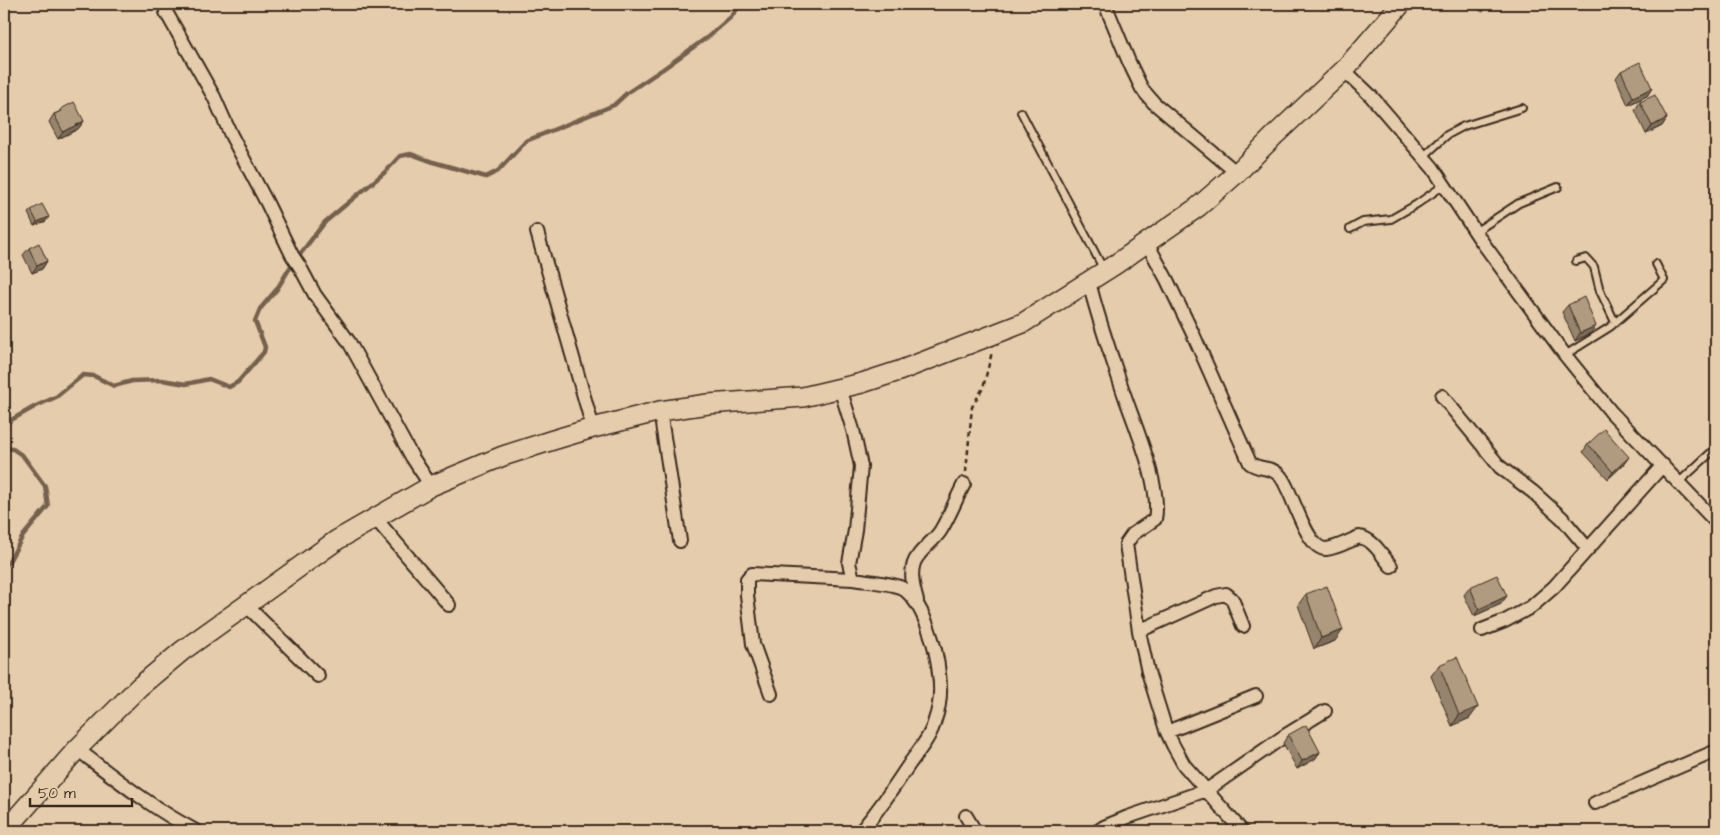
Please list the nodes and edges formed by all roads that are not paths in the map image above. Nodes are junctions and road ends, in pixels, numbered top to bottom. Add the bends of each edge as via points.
1 (1106, 4) edge
2 (1401, 4) edge
3 (166, 12) dead end
4 (1344, 70) junction
5 (1522, 108) dead end
6 (1021, 112) dead end
7 (1423, 157) junction
8 (1237, 173) junction
9 (1444, 185) junction
10 (1558, 187) dead end
11 (1350, 228) dead end
12 (538, 232) dead end
13 (1475, 232) junction
14 (1146, 243) junction
15 (1576, 261) dead end
16 (1656, 264) dead end
17 (1105, 272) junction
18 (1089, 282) junction
19 (1615, 322) junction
20 (1565, 355) junction
21 (840, 388) junction
22 (1442, 396) dead end
23 (660, 411) junction
24 (593, 428) junction
25 (1716, 448) edge
26 (1663, 465) junction
27 (1678, 483) junction
28 (964, 484) road end
29 (431, 486) junction
30 (375, 518) junction
31 (1716, 522) edge
32 (680, 541) dead end
33 (1588, 549) junction
34 (1391, 566) dead end
35 (853, 578) junction
36 (245, 604) junction
37 (449, 605) dead end
38 (919, 608) junction
39 (1243, 626) dead end
40 (1482, 630) dead end
41 (1139, 632) junction
42 (318, 676) dead end
43 (771, 694) dead end
44 (1256, 696) dead end
45 (1326, 711) dead end
46 (1167, 732) junction
47 (77, 749) junction
48 (1716, 751) edge
49 (1207, 790) junction
50 (1595, 803) dead end
51 (966, 816) dead end
52 (5, 831) edge
53 (196, 831) edge
54 (861, 831) edge
55 (975, 831) edge
56 (1098, 831) edge
57 (1242, 831) edge

1 - 8 street via 1142,89 1154,103
2 - 4 street
3 - 29 street via 214,97 292,255 315,295 349,342
4 - 7 street
4 - 8 street
5 - 7 lane via 1464,126
6 - 17 lane
7 - 9 street
8 - 14 street via 1198,207
9 - 11 lane via 1391,219 1363,222
9 - 13 street
10 - 13 lane via 1519,203
12 - 24 street
13 - 20 street
14 - 17 street
14 - 34 street via 1168,280 1250,463 1269,468 1282,478 1310,539 1318,547 1326,549 1364,538 1370,540
15 - 19 lane via 1586,258 1594,267 1600,291
16 - 19 lane via 1664,280
17 - 18 street
18 - 21 street via 1023,323 898,371
18 - 41 street via 1157,500 1155,519 1133,534 1126,544
19 - 20 lane
20 - 26 street via 1611,412
21 - 23 street via 803,397
21 - 35 street via 861,466 849,563
22 - 33 street via 1500,467 1562,518
23 - 24 street
23 - 32 street
24 - 29 street via 503,456
25 - 27 lane
26 - 27 street
26 - 33 street
27 - 31 street
28 - 38 street via 941,530 916,557 912,585
29 - 30 street
30 - 36 street via 337,540
30 - 37 street
33 - 40 street via 1531,607
35 - 38 street via 900,587
35 - 43 street via 752,574 747,579 753,644
36 - 42 street
36 - 47 street via 139,687
38 - 54 street via 935,649 940,674 935,720 927,739
39 - 41 street via 1226,594
41 - 46 street
44 - 46 street
45 - 49 street
46 - 49 street via 1184,765
47 - 52 street
47 - 53 street via 167,815
48 - 50 street
49 - 56 street via 1128,817
49 - 57 street
51 - 55 street

